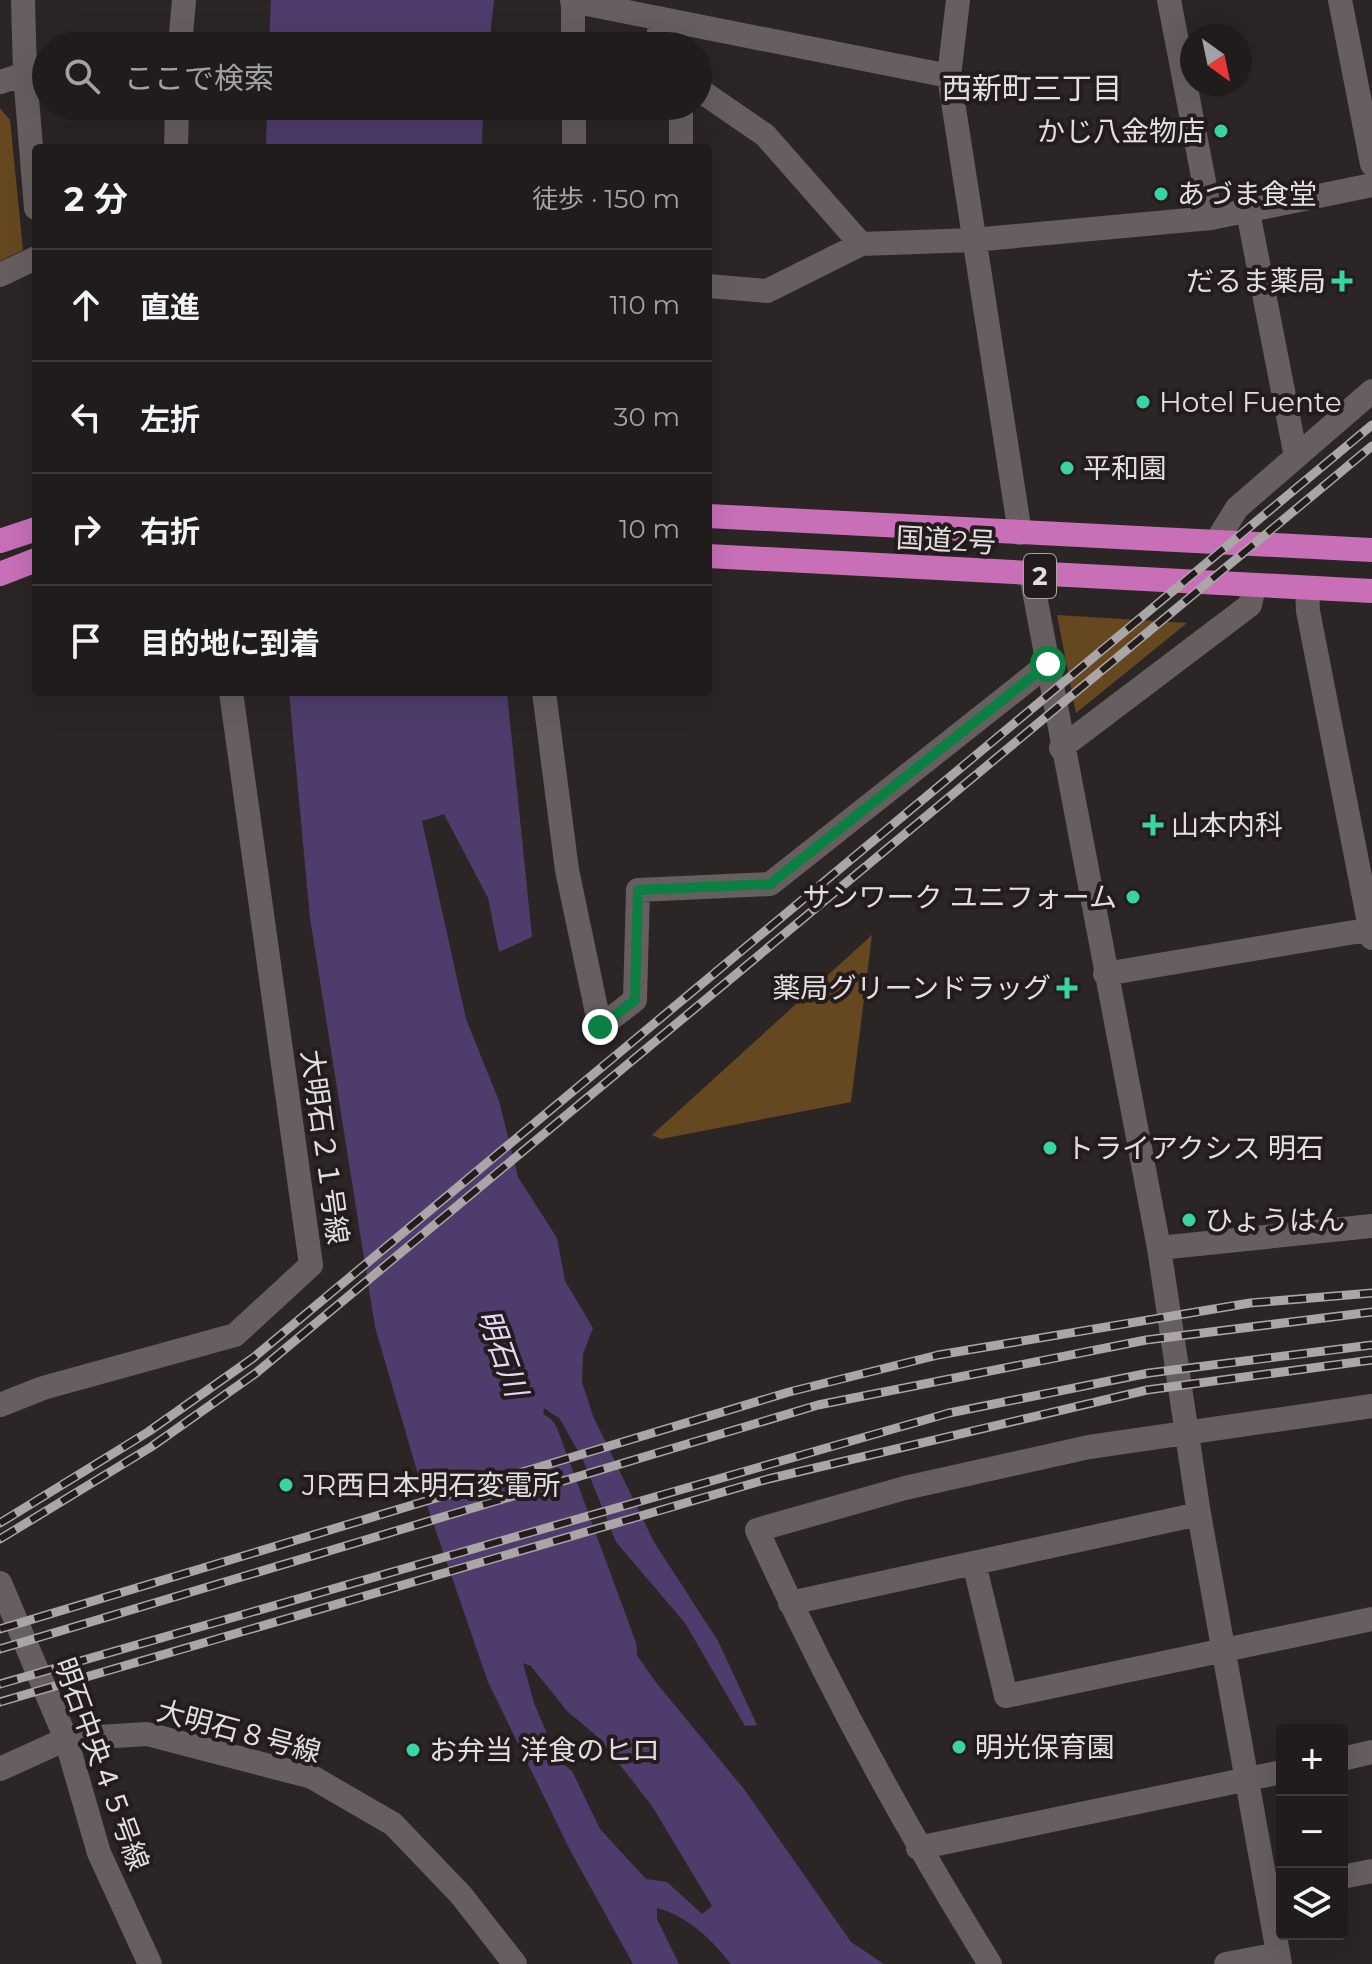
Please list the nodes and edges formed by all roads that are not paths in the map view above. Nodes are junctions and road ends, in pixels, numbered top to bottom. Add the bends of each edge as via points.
1 (23, 0) edge
2 (184, 0) edge
3 (958, 0) edge
4 (1169, 0) edge
5 (1340, 0) edge
6 (572, 1) edge
7 (659, 18) junction
8 (181, 32) edge
9 (573, 32) edge
10 (659, 32) edge
11 (32, 51) edge
12 (32, 75) edge
13 (949, 76) junction
14 (0, 82) edge
15 (712, 99) edge
16 (36, 120) edge
17 (177, 120) edge
18 (574, 120) edge
19 (681, 120) edge
20 (36, 144) edge
21 (176, 144) edge
22 (574, 144) edge
23 (681, 144) edge
24 (1372, 164) edge
25 (1372, 185) edge
26 (1248, 212) junction
27 (1211, 218) junction
28 (973, 240) junction
29 (861, 244) junction
30 (32, 260) edge
31 (0, 275) edge
32 (712, 286) edge
33 (1372, 391) edge
34 (1296, 457) junction
35 (712, 516) edge
36 (32, 530) edge
37 (1020, 533) junction
38 (0, 541) edge
39 (1216, 542) junction
40 (1372, 550) edge
41 (712, 556) edge
42 (32, 562) edge
43 (0, 574) edge
44 (1031, 575) junction
45 (1254, 586) junction
46 (1307, 588) junction
47 (1372, 591) edge
48 (1048, 664) junction
49 (232, 696) edge
50 (545, 696) edge
51 (1061, 748) junction
52 (1372, 932) edge
53 (1105, 974) junction
54 (1372, 1226) edge
55 (1159, 1248) junction
56 (0, 1405) edge
57 (1372, 1406) edge
58 (1186, 1431) junction
59 (1199, 1514) junction
60 (974, 1563) junction
61 (0, 1583) edge
62 (790, 1603) junction
63 (1372, 1619) edge
64 (1225, 1651) junction
65 (66, 1739) junction
66 (1372, 1752) edge
67 (1348, 1758) edge
68 (0, 1769) edge
69 (1276, 1773) edge
70 (1249, 1779) junction
71 (918, 1848) junction
72 (1372, 1871) edge
73 (1348, 1876) edge
74 (1275, 1892) edge
75 (1279, 1959) edge
76 (150, 1964) edge
77 (515, 1964) edge
78 (990, 1964) edge
79 (1226, 1964) edge

1 - 11 street
2 - 8 street
3 - 13 street
4 - 27 street
5 - 24 street
6 - 7 street
6 - 9 street
7 - 10 street
7 - 13 street
12 - 14 street
13 - 28 street
15 - 29 street via 765,135
16 - 20 street
17 - 21 street
18 - 22 street
19 - 23 street
25 - 26 street
26 - 27 street
26 - 34 street
27 - 28 street
28 - 29 street
28 - 37 street
29 - 32 street via 767,291
30 - 31 street
33 - 34 street
34 - 39 street via 1237,508
35 - 37 highway, 国道2号 / 2
36 - 38 highway
37 - 39 highway, 国道2号 / 2
39 - 40 highway, 国道2号 / 2
41 - 44 highway, 国道2号 / 2
42 - 43 highway
44 - 45 highway, 国道2号 / 2
44 - 48 street
45 - 46 highway, 国道2号 / 2
45 - 51 street via 1250,605
46 - 47 highway, 国道2号 / 2
46 - 52 street
48 - 50 street via 770,884 638,890 635,1000 600,1027 567,870
48 - 51 street
49 - 56 street, 大明石２１号線 via 311,1265 235,1335 43,1388
51 - 53 street
52 - 53 street
53 - 55 street
54 - 55 street
55 - 58 street
57 - 58 street
58 - 59 street
58 - 62 street via 905,1488 757,1530
59 - 60 street
59 - 64 street
60 - 62 street
60 - 64 street via 1006,1696
61 - 65 street, 明石中央４５号線
62 - 71 street
63 - 64 street
64 - 70 street
65 - 68 street
65 - 76 street, 明石中央４５号線 via 99,1853
65 - 77 street, 大明石８号線 via 147,1734 312,1777 393,1824 461,1895
66 - 67 street
69 - 70 street
70 - 71 street
70 - 74 street
71 - 78 street
72 - 73 street
74 - 75 street
75 - 79 street

